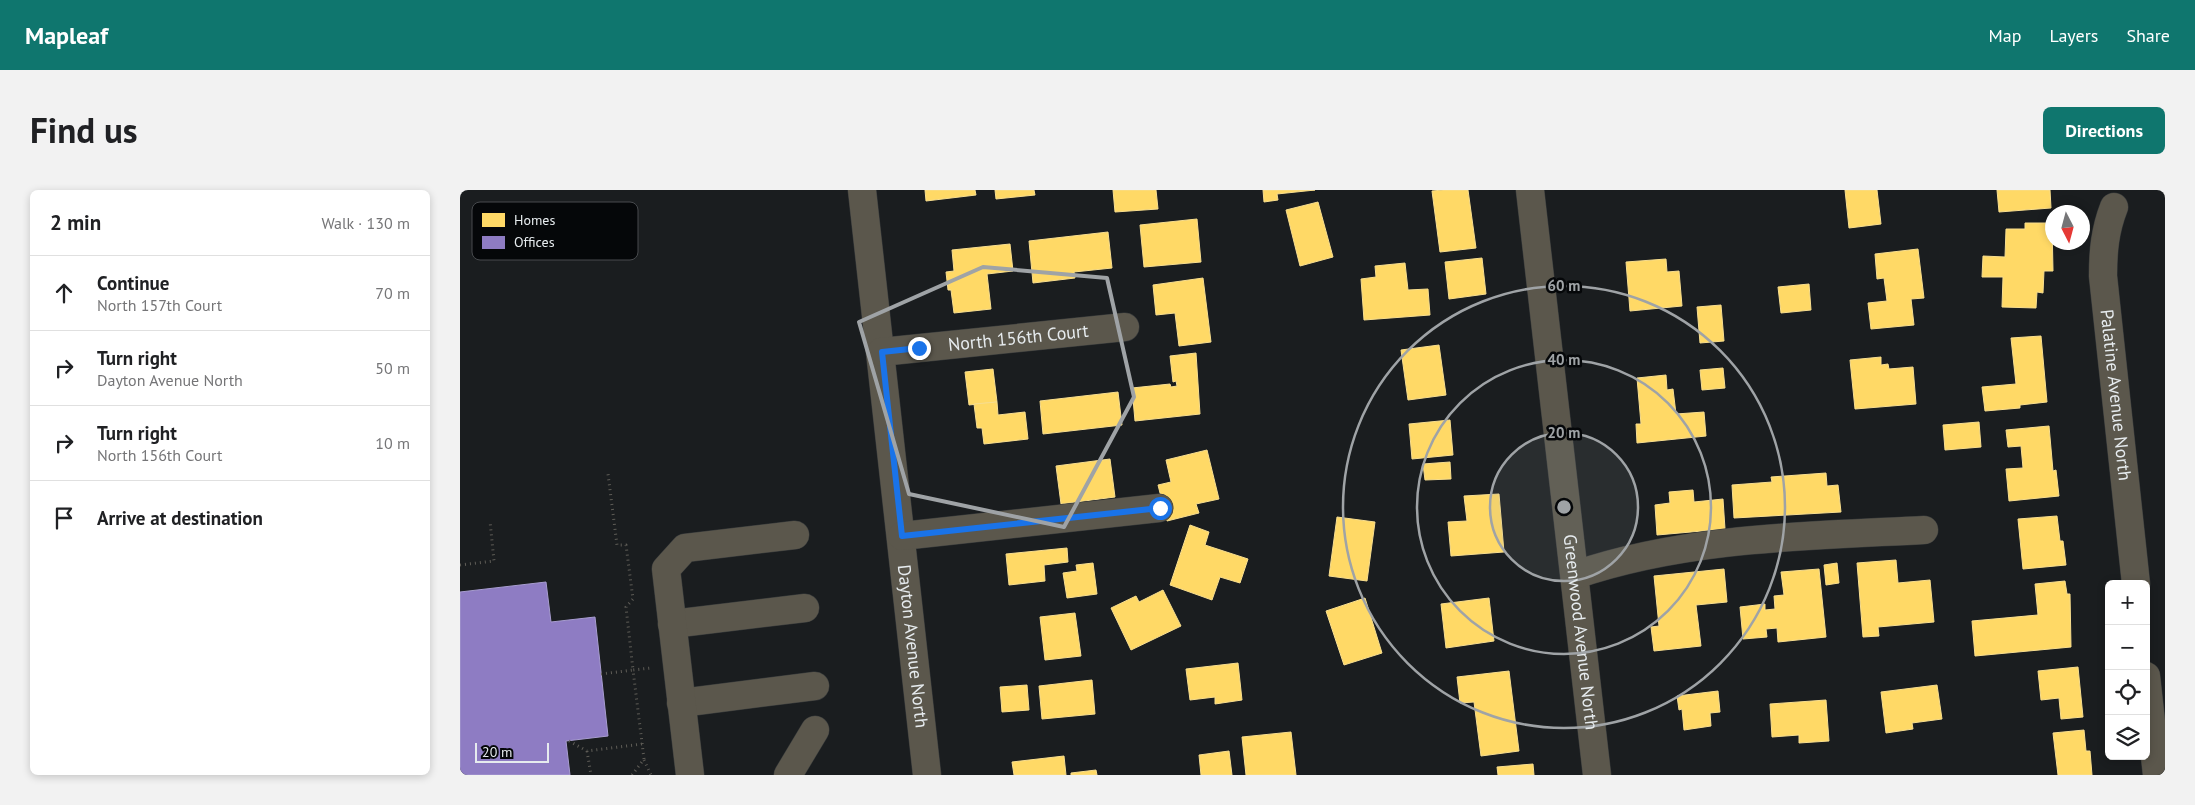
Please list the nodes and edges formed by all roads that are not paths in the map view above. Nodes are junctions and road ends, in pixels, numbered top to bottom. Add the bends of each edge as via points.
1 (862, 190) edge
2 (1530, 190) edge
3 (2114, 207) dead end
4 (1125, 327) dead end
5 (882, 352) junction
6 (1160, 508) dead end
7 (1924, 530) dead end
8 (795, 535) dead end
9 (902, 536) junction
10 (1575, 575) junction
11 (2136, 580) edge
12 (805, 608) dead end
13 (672, 624) junction
14 (815, 686) dead end
15 (681, 703) junction
16 (2150, 712) edge
17 (815, 730) dead end
18 (690, 775) edge
19 (788, 775) edge
20 (927, 775) edge
21 (1597, 775) edge
22 (2157, 775) edge

1 - 5 street, Dayton Avenue North
2 - 10 street, Greenwood Avenue North
3 - 11 street, Palatine Avenue North via 2103,248 2103,276
4 - 5 street, North 156th Court
5 - 9 street, Dayton Avenue North
6 - 9 street
7 - 10 street via 1770,538 1667,551 1611,563
8 - 13 street via 685,548 666,569
9 - 20 street, Dayton Avenue North
10 - 21 street, Greenwood Avenue North
12 - 13 street
13 - 15 street
14 - 15 street
15 - 18 street
16 - 22 street
17 - 19 street

